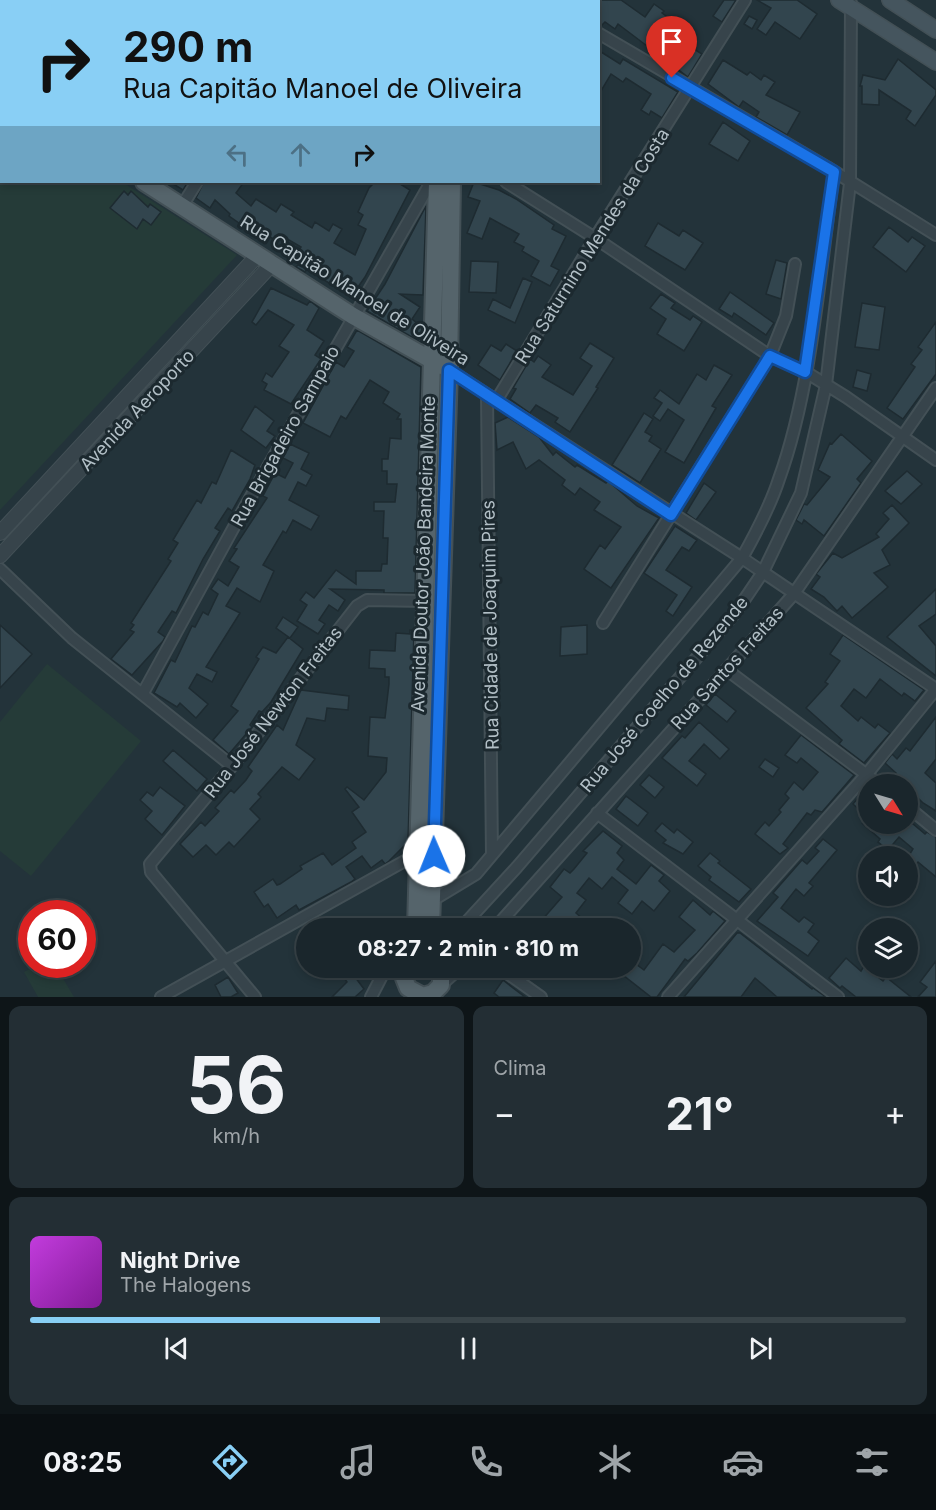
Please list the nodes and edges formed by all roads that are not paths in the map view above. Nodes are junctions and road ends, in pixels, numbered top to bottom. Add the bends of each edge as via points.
1 (745, 0) edge
2 (890, 0) edge
3 (847, 3) edge
4 (936, 30) edge
5 (600, 34) edge
6 (936, 62) edge
7 (691, 89) junction
8 (834, 172) junction
9 (146, 183) edge
10 (196, 183) edge
11 (430, 183) edge
12 (437, 183) edge
13 (452, 183) edge
14 (508, 183) edge
15 (850, 183) junction
16 (182, 206) junction
17 (444, 225) junction
18 (936, 236) edge
19 (595, 237) junction
20 (258, 255) junction
21 (273, 263) junction
22 (795, 264) dead end
23 (353, 316) junction
24 (770, 356) junction
25 (433, 362) junction
26 (449, 370) junction
27 (805, 372) junction
28 (826, 385) junction
29 (936, 388) edge
30 (492, 398) junction
31 (904, 436) junction
32 (936, 460) edge
33 (671, 515) junction
34 (0, 533) edge
35 (0, 556) edge
36 (742, 558) junction
37 (0, 569) edge
38 (763, 572) junction
39 (793, 594) junction
40 (426, 601) junction
41 (603, 622) dead end
42 (727, 670) junction
43 (936, 689) edge
44 (143, 693) junction
45 (231, 766) junction
46 (865, 774) edge
47 (867, 774) edge
48 (858, 784) edge
49 (597, 813) junction
50 (918, 815) edge
51 (936, 830) edge
52 (418, 853) junction
53 (492, 855) junction
54 (433, 900) junction
55 (414, 918) edge
56 (432, 918) edge
57 (470, 918) edge
58 (504, 918) edge
59 (736, 920) junction
60 (225, 962) junction
61 (381, 978) edge
62 (405, 978) edge
63 (434, 978) edge
64 (445, 978) edge
65 (515, 978) edge
66 (422, 994) edge
67 (161, 997) edge
68 (255, 997) edge
69 (371, 997) edge
70 (541, 997) edge
71 (668, 997) edge
72 (838, 997) edge

1 - 7 street, Rua Saturnino Mendes da Costa
2 - 4 main road
3 - 6 main road
3 - 15 street, Rua José Coelho de Rezende
5 - 7 street
7 - 8 street
7 - 19 street, Rua Saturnino Mendes da Costa
8 - 15 street
8 - 27 street, Rua José Coelho de Rezende
9 - 16 main road, Rua Capitão Manoel de Oliveira
10 - 16 street
11 - 23 street, Rua Brigadeiro Sampaio
12 - 17 main road, Avenida Doutor João Bandeira Monte
13 - 17 main road, Avenida Doutor João Bandeira Monte
14 - 19 street
15 - 18 street
15 - 28 street, Rua José Coelho de Rezende
16 - 20 main road, Rua Capitão Manoel de Oliveira
17 - 25 main road, Avenida Doutor João Bandeira Monte
17 - 26 main road, Avenida Doutor João Bandeira Monte
19 - 24 street
19 - 30 street, Rua Saturnino Mendes da Costa
20 - 21 main road, Rua Capitão Manoel de Oliveira
20 - 34 street, Avenida Aeroporto
21 - 23 main road, Rua Capitão Manoel de Oliveira
21 - 35 street, Avenida Aeroporto
22 - 24 street via 786,316
23 - 25 main road, Rua Capitão Manoel de Oliveira
23 - 44 street, Rua Brigadeiro Sampaio
24 - 27 street
24 - 33 street
25 - 26 main road, Rua Capitão Manoel de Oliveira
25 - 40 main road, Avenida Doutor João Bandeira Monte
26 - 30 street, Rua Capitão Manoel de Oliveira
26 - 54 main road, Avenida Doutor João Bandeira Monte
27 - 28 street
27 - 36 street, Rua José Coelho de Rezende via 780,477
28 - 31 street
28 - 38 street, Rua José Coelho de Rezende via 801,493
29 - 31 street, Rua Santos Freitas
30 - 33 street, Rua Capitão Manoel de Oliveira
30 - 53 street, Rua Cidade de Joaquim Pires
31 - 32 street
31 - 39 street, Rua Santos Freitas
33 - 36 street, Rua Capitão Manoel de Oliveira
33 - 41 street
36 - 38 street, Rua Capitão Manoel de Oliveira
36 - 53 street, Rua José Coelho de Rezende
37 - 44 street via 72,638
38 - 39 street, Rua Capitão Manoel de Oliveira
38 - 57 street, Rua José Coelho de Rezende via 736,612 518,867
39 - 42 street, Rua Santos Freitas
39 - 43 street, Rua Capitão Manoel de Oliveira
40 - 45 street, Rua José Newton Freitas via 368,600 357,606
40 - 52 main road, Avenida Doutor João Bandeira Monte
42 - 46 street
42 - 49 street, Rua Santos Freitas
43 - 47 street
44 - 45 street
45 - 60 street, Rua José Newton Freitas via 150,867
48 - 59 street
49 - 58 street, Rua Santos Freitas
49 - 59 street
50 - 51 street
52 - 55 main road, Avenida Doutor João Bandeira Monte
52 - 60 street
53 - 54 street, Rua José Coelho de Rezende via 469,879
54 - 56 main road, Avenida Doutor João Bandeira Monte
59 - 71 street
59 - 72 street
60 - 67 street
60 - 68 street
61 - 69 street
62 - 66 main road via 405,984
63 - 66 main road
64 - 66 street
65 - 70 street

